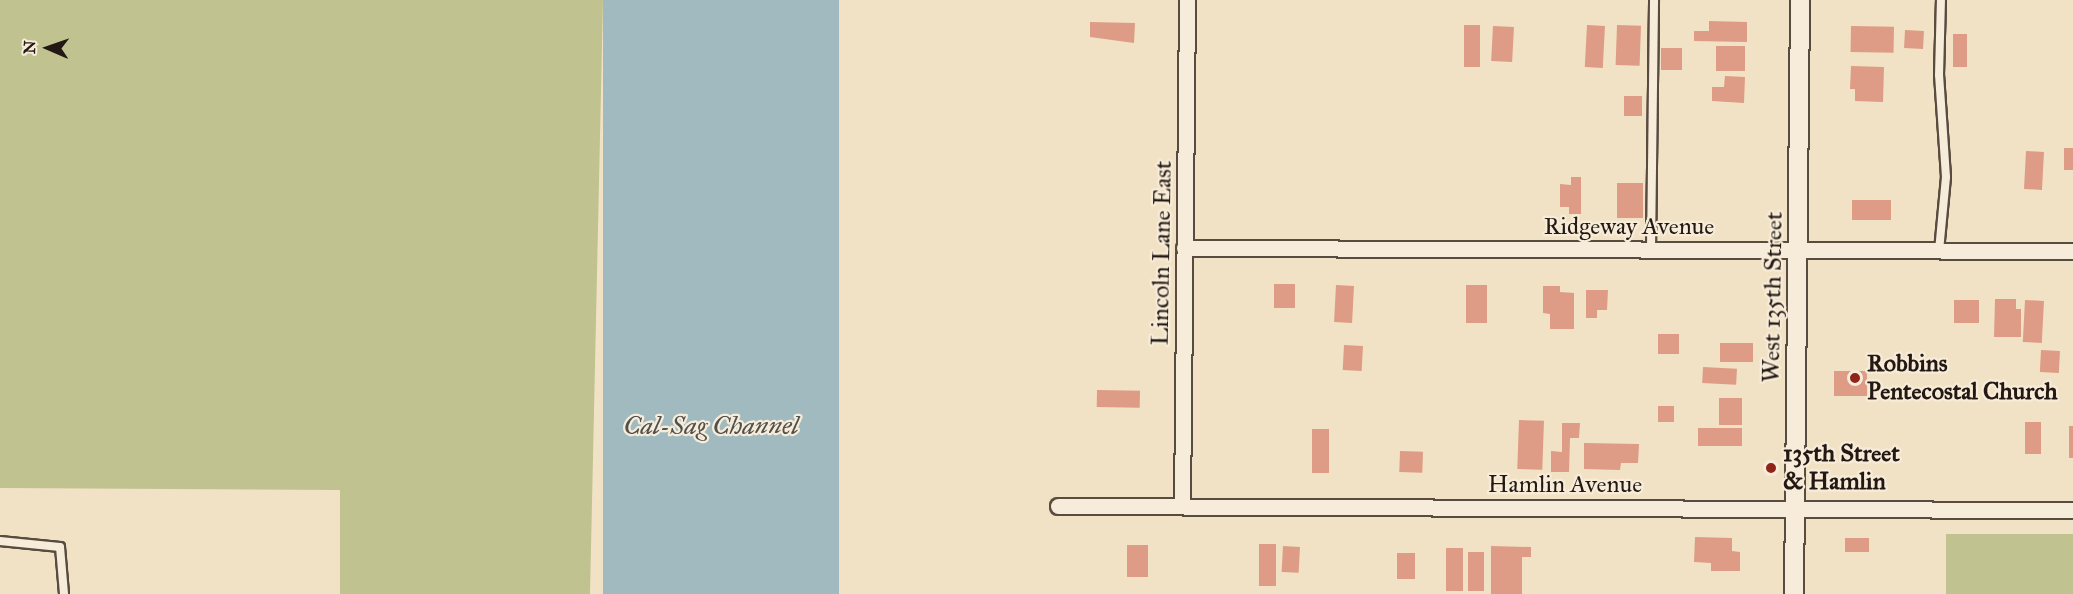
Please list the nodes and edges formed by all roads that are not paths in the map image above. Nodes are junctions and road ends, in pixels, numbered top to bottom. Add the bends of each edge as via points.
1 (1187, 0) edge
2 (1654, 0) edge
3 (1800, 0) edge
4 (1941, 0) edge
5 (1184, 248) junction
6 (1651, 249) junction
7 (1798, 250) junction
8 (1940, 251) junction
9 (2073, 251) edge
10 (1058, 506) dead end
11 (1182, 506) junction
12 (1795, 509) junction
13 (2073, 510) edge
14 (0, 541) edge
15 (64, 594) edge
16 (1794, 594) edge

1 - 5 street, Lincoln Lane East
2 - 6 lane
3 - 7 street, West 135th Street
4 - 8 lane via 1939,75 1946,177
5 - 6 street, Ridgeway Avenue
5 - 11 street, Lincoln Lane East
6 - 7 street, Ridgeway Avenue
7 - 8 street, Ridgeway Avenue
7 - 12 street, West 135th Street
8 - 9 street, Ridgeway Avenue
10 - 11 street, Hamlin Avenue
11 - 12 street, Hamlin Avenue
12 - 13 street, Hamlin Avenue
12 - 16 street, West 135th Street
14 - 15 lane via 60,547

